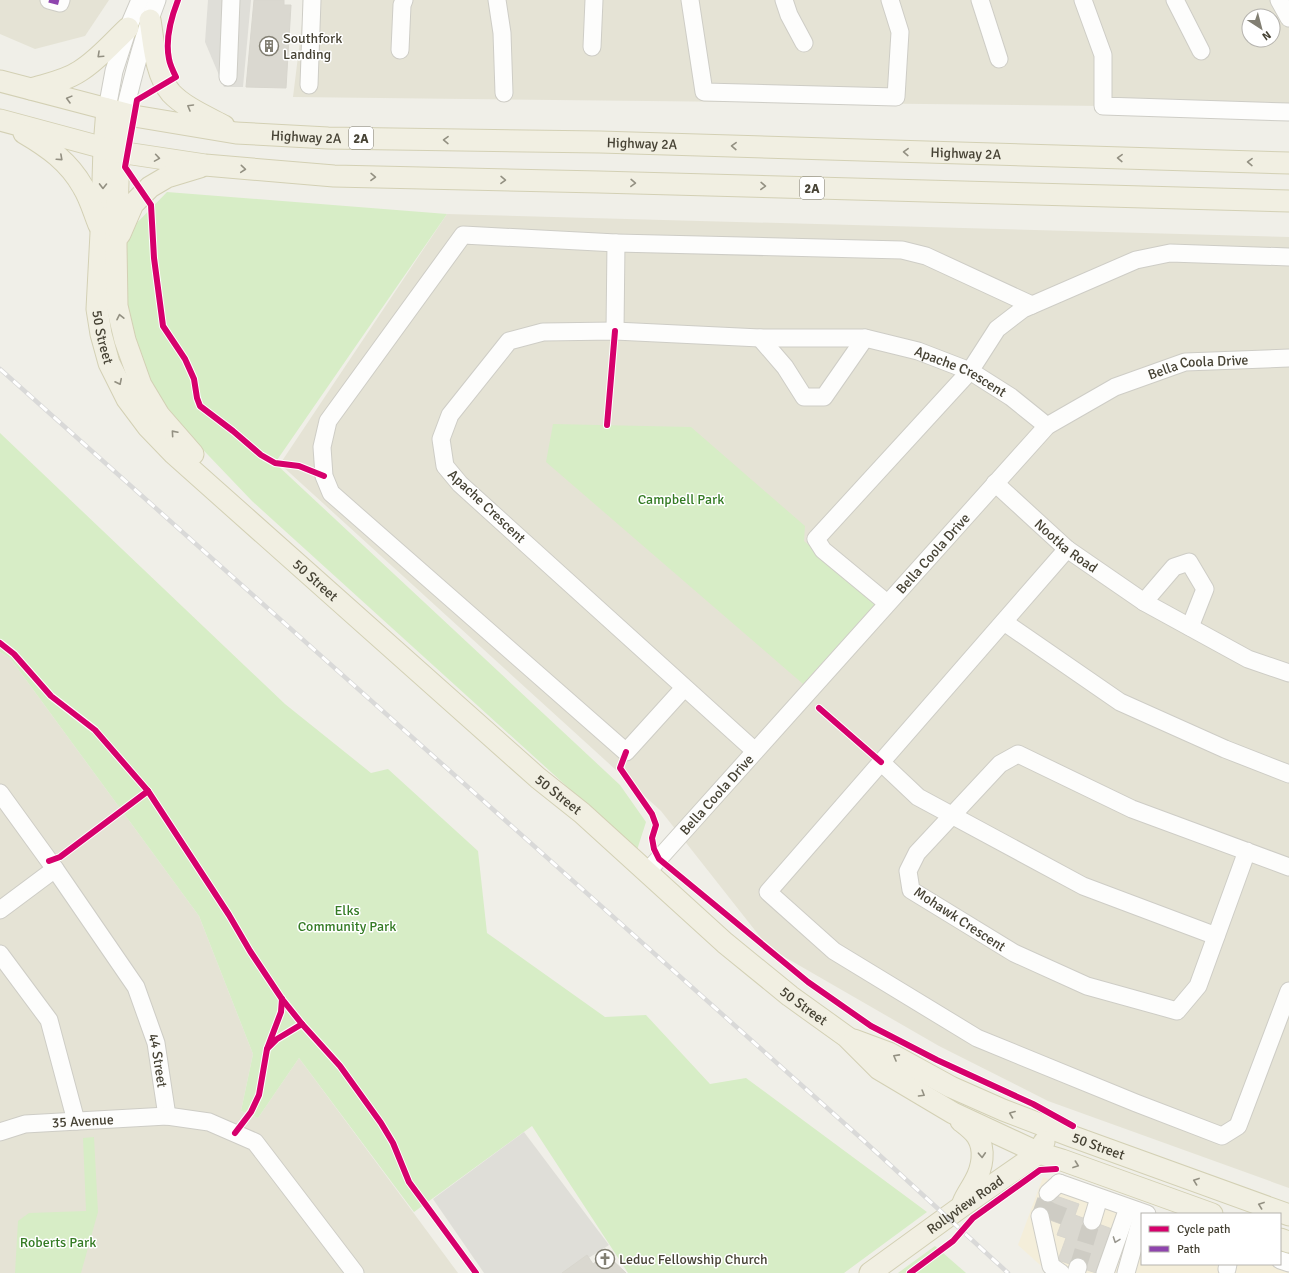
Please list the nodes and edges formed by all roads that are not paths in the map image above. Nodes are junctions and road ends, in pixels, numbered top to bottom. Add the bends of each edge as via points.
1 (49, 0) edge
2 (61, 0) edge
3 (140, 0) edge
4 (157, 0) edge
5 (231, 0) edge
6 (312, 0) edge
7 (404, 0) edge
8 (496, 0) edge
9 (594, 0) edge
10 (690, 0) edge
11 (784, 0) edge
12 (890, 0) edge
13 (980, 0) edge
14 (1083, 0) edge
15 (1175, 0) edge
16 (1279, 0) edge
17 (1289, 18) edge
18 (150, 20) junction
19 (128, 28) junction
20 (804, 43) dead end
21 (592, 47) dead end
22 (400, 50) dead end
23 (1201, 51) dead end
24 (999, 59) dead end
25 (228, 77) dead end
26 (0, 81) edge
27 (309, 85) dead end
28 (31, 89) junction
29 (504, 93) dead end
30 (116, 112) junction
31 (1289, 112) edge
32 (2, 120) edge
33 (236, 133) junction
34 (111, 150) junction
35 (1289, 163) edge
36 (205, 165) junction
37 (1289, 201) edge
38 (109, 238) junction
39 (616, 243) junction
40 (1289, 257) edge
41 (1032, 305) junction
42 (615, 331) junction
43 (760, 338) junction
44 (865, 338) junction
45 (1289, 358) edge
46 (970, 371) junction
47 (1047, 426) junction
48 (995, 483) junction
49 (1067, 549) junction
50 (1144, 602) junction
51 (887, 603) junction
52 (1004, 622) junction
53 (1190, 627) junction
54 (1289, 673) edge
55 (684, 688) junction
56 (755, 751) junction
57 (881, 762) junction
58 (1289, 774) edge
59 (2, 798) edge
60 (952, 816) junction
61 (1247, 851) junction
62 (1289, 867) edge
63 (55, 869) junction
64 (647, 872) junction
65 (0, 910) edge
66 (1216, 936) junction
67 (0, 954) edge
68 (1289, 992) edge
69 (847, 1037) junction
70 (953, 1113) junction
71 (167, 1116) junction
72 (76, 1121) junction
73 (1049, 1128) junction
74 (0, 1132) edge
75 (1039, 1153) junction
76 (1057, 1192) dead end
77 (1151, 1192) junction
78 (1099, 1198) junction
79 (961, 1207) junction
80 (1141, 1213) edge
81 (1209, 1213) edge
82 (1289, 1215) edge
83 (1092, 1221) tunnel mouth
84 (1046, 1223) tunnel mouth
85 (355, 1273) edge
86 (870, 1273) edge
87 (1061, 1273) edge
88 (1105, 1273) edge
89 (1126, 1273) edge

1 - 2 street via 60,3
3 - 19 street
4 - 18 street
5 - 25 street
6 - 27 street
7 - 22 street
8 - 29 street via 502,33
9 - 21 street
10 - 12 street via 704,92 896,97 900,32
11 - 20 street via 789,16
13 - 24 street
14 - 31 street via 1103,55 1103,106
15 - 23 street
16 - 17 street
18 - 30 street via 132,77
33 -> 18 main road via 182,103 172,93 160,74
19 -> 28 main road via 80,72
19 - 30 street via 114,71
26 - 28 main road, Highway 2A / 2A
30 -> 28 main road, Highway 2A / 2A
30 - 33 main road, Highway 2A / 2A
30 - 34 main road, 50 Street
32 - 34 main road, 2A
32 -> 38 main road via 47,146 68,165 84,188
35 -> 33 main road, Highway 2A / 2A via 608,143 328,138
34 -> 36 main road, 2A
34 - 38 main road, 50 Street
36 -> 37 main road, 2A via 334,176
36 - 38 main road via 167,177 143,194
38 - 64 main road, 50 Street via 97,309 101,334 109,363 127,400 148,427 174,454
39 - 41 street via 902,250 926,256
39 - 42 street
39 - 55 street via 463,234 328,421 322,447 324,476 331,493 626,752
40 - 41 street via 1170,254 1136,260
41 - 46 street via 997,328
42 - 43 street, Apache Crescent
42 - 55 street, Apache Crescent via 543,332 509,341 450,415 441,439 445,466 460,484
43 - 44 street, Apache Crescent
43 - 44 street via 804,397 824,398
44 - 46 street, Apache Crescent via 918,351
45 - 47 street, Bella Coola Drive via 1185,362 1115,387
46 - 47 street, Apache Crescent via 1011,397
46 - 51 street via 816,539 823,550
47 - 48 street, Bella Coola Drive
48 - 49 street, Nootka Road
48 - 51 street, Bella Coola Drive
49 - 50 street, Nootka Road
49 - 52 street
50 - 53 street, Nootka Road
50 - 53 street via 1174,567 1189,562 1205,589
51 - 56 street, Bella Coola Drive
52 - 57 street
52 - 58 street via 1120,702 1225,749
53 - 54 street, Nootka Road via 1248,659
55 - 56 street, Apache Crescent
56 - 64 street, Bella Coola Drive
57 - 60 street via 918,797
57 - 68 street via 768,892 834,951 978,1038 1222,1136 1238,1126
59 - 63 street, 44 Street
60 - 61 street, Mohawk Crescent via 1000,764 1018,754 1132,809
60 - 66 street via 1084,886
60 - 66 street, Mohawk Crescent via 917,853 908,871 911,890 1021,956 1087,986 1177,1011 1198,986
61 - 62 street, Mohawk Crescent
61 - 66 street, Mohawk Crescent
63 - 65 street
63 - 71 street, 44 Street via 136,987 156,1043
64 - 69 main road, 50 Street via 725,943 790,996
67 - 72 street via 49,1020
69 -> 70 main road, 50 Street via 879,1069
73 -> 69 main road, 50 Street via 951,1087 889,1053
70 - 75 main road, 50 Street
70 -> 79 main road via 977,1136 983,1160
71 - 72 street, 35 Avenue
71 - 85 street via 209,1122 255,1142
72 - 74 street, 35 Avenue via 24,1124
73 - 75 main road
82 -> 73 main road, 50 Street
75 -> 77 main road, 50 Street
75 - 79 main road, Rollyview Road
76 - 78 street
77 - 80 street
77 - 81 main road, 50 Street
78 - 80 street
78 - 83 street
79 - 86 main road, Rollyview Road
80 -> 88 street
80 - 89 street
84 - 87 street via 1051,1266

